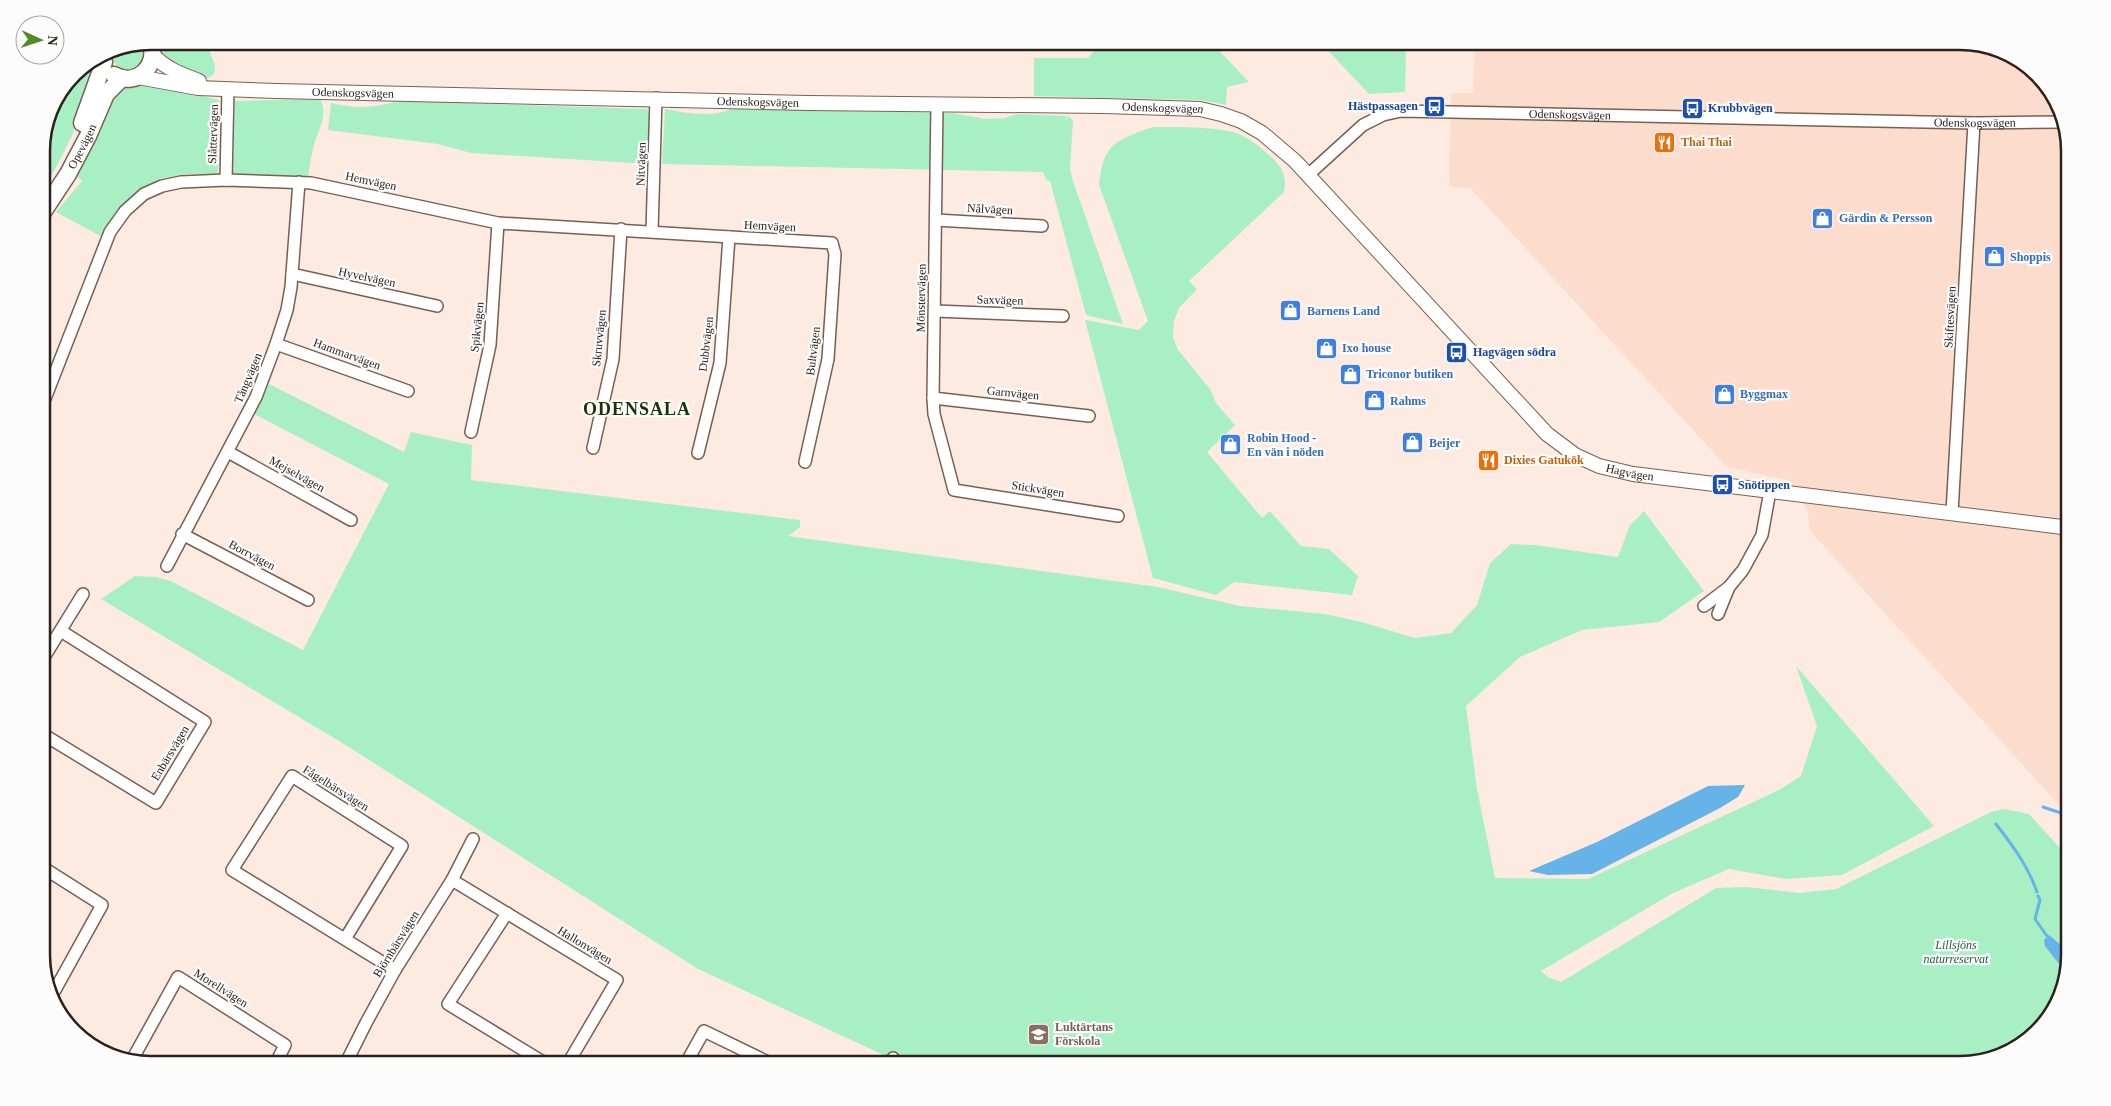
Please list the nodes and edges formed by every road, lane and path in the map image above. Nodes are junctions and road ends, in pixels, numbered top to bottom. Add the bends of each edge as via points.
1 (151, 50) edge
2 (154, 50) edge
3 (105, 61) edge
4 (103, 62) edge
5 (130, 78) junction
6 (224, 89) junction
7 (656, 98) junction
8 (937, 104) junction
9 (2057, 122) edge
10 (1974, 123) junction
11 (1308, 175) junction
12 (226, 180) junction
13 (299, 182) junction
14 (50, 189) edge
15 (50, 202) edge
16 (936, 220) junction
17 (498, 223) junction
18 (1042, 226) dead end
19 (621, 229) junction
20 (652, 231) junction
21 (729, 237) junction
22 (832, 243) joint
23 (292, 274) junction
24 (437, 306) dead end
25 (935, 311) junction
26 (1063, 316) dead end
27 (276, 344) junction
28 (50, 388) edge
29 (408, 391) dead end
30 (933, 398) junction
31 (1089, 416) dead end
32 (471, 432) dead end
33 (592, 448) dead end
34 (228, 452) junction
35 (698, 453) dead end
36 (806, 462) dead end
37 (954, 490) joint
38 (1770, 491) junction
39 (1952, 513) junction
40 (1118, 516) dead end
41 (351, 520) dead end
42 (2061, 527) edge
43 (182, 534) junction
44 (167, 566) dead end
45 (1729, 588) junction
46 (83, 594) dead end
47 (308, 600) dead end
48 (1704, 606) dead end
49 (1718, 614) dead end
50 (61, 631) junction
51 (50, 649) edge
52 (50, 738) edge
53 (473, 839) dead end
54 (50, 872) edge
55 (452, 880) junction
56 (506, 912) junction
57 (345, 939) junction
58 (396, 970) junction
59 (55, 989) edge
60 (135, 1055) edge
61 (280, 1056) edge
62 (350, 1056) edge
63 (533, 1056) edge
64 (572, 1056) edge
65 (690, 1056) edge
66 (755, 1056) edge

1 - 5 main road, Opevägen via 149,68
2 - 6 street, Odenskogsvägen via 165,67
3 - 5 main road via 112,74
4 - 14 main road, Opevägen via 80,129
5 - 6 street, Odenskogsvägen
5 - 15 main road, Opevägen via 106,94 88,136
6 - 7 street, Odenskogsvägen
6 - 12 street, Slåttervägen
7 - 8 street, Odenskogsvägen
7 - 20 street, Nitvägen
8 - 11 street, Odenskogsvägen via 1200,109 1242,121 1262,133
8 - 16 street, Mönstervägen
9 - 10 street, Odenskogsvägen
10 - 11 street, Odenskogsvägen via 1401,111 1363,125
10 - 39 street, Skiftesvägen
11 - 38 street, Hagvägen via 1547,434 1575,455 1599,466 1633,474
12 - 13 street, Hemvägen
12 - 28 street, Hemvägen via 162,186 144,194 125,211 110,232
13 - 17 street, Hemvägen
13 - 23 street, Tångvägen
16 - 18 street, Nålvägen
16 - 25 street, Mönstervägen
17 - 19 street, Hemvägen
17 - 32 street, Spikvägen via 490,345
19 - 20 street, Hemvägen
19 - 33 street, Skruvvägen via 613,359
20 - 21 street, Hemvägen
21 - 22 street, Hemvägen
21 - 35 street, Dubbvägen via 720,363
22 - 36 street, Bultvägen via 835,254 828,359
23 - 24 street, Hyvelvägen
23 - 27 street, Tångvägen via 287,310
25 - 26 street, Saxvägen
25 - 30 street, Mönstervägen
27 - 29 street, Hammarvägen
27 - 34 street, Tångvägen via 256,397
30 - 31 street, Garnvägen
30 - 37 street, Mönstervägen via 934,414
34 - 41 street, Mejselvägen
34 - 43 street, Tångvägen
37 - 40 street, Stickvägen
38 - 39 street, Hagvägen
38 - 45 street via 1762,535
39 - 42 street, Hagvägen
43 - 44 street, Tångvägen
43 - 47 street, Borrvägen
45 - 48 street
45 - 49 street
46 - 50 street
50 - 51 street
50 - 52 street, Enbärsvägen via 205,722 156,803
53 - 55 street, Björnbärsvägen
54 - 59 street via 102,906
55 - 56 street, Hallonvägen
55 - 58 street, Björnbärsvägen
56 - 63 street via 448,1004
56 - 64 street, Hallonvägen via 617,980
57 - 57 street, Fågelbärsvägen via 232,870 292,776 402,846
57 - 58 street, Fågelbärsvägen
58 - 62 street, Björnbärsvägen
60 - 61 street, Morellvägen via 178,977 285,1045
65 - 66 street via 704,1031

